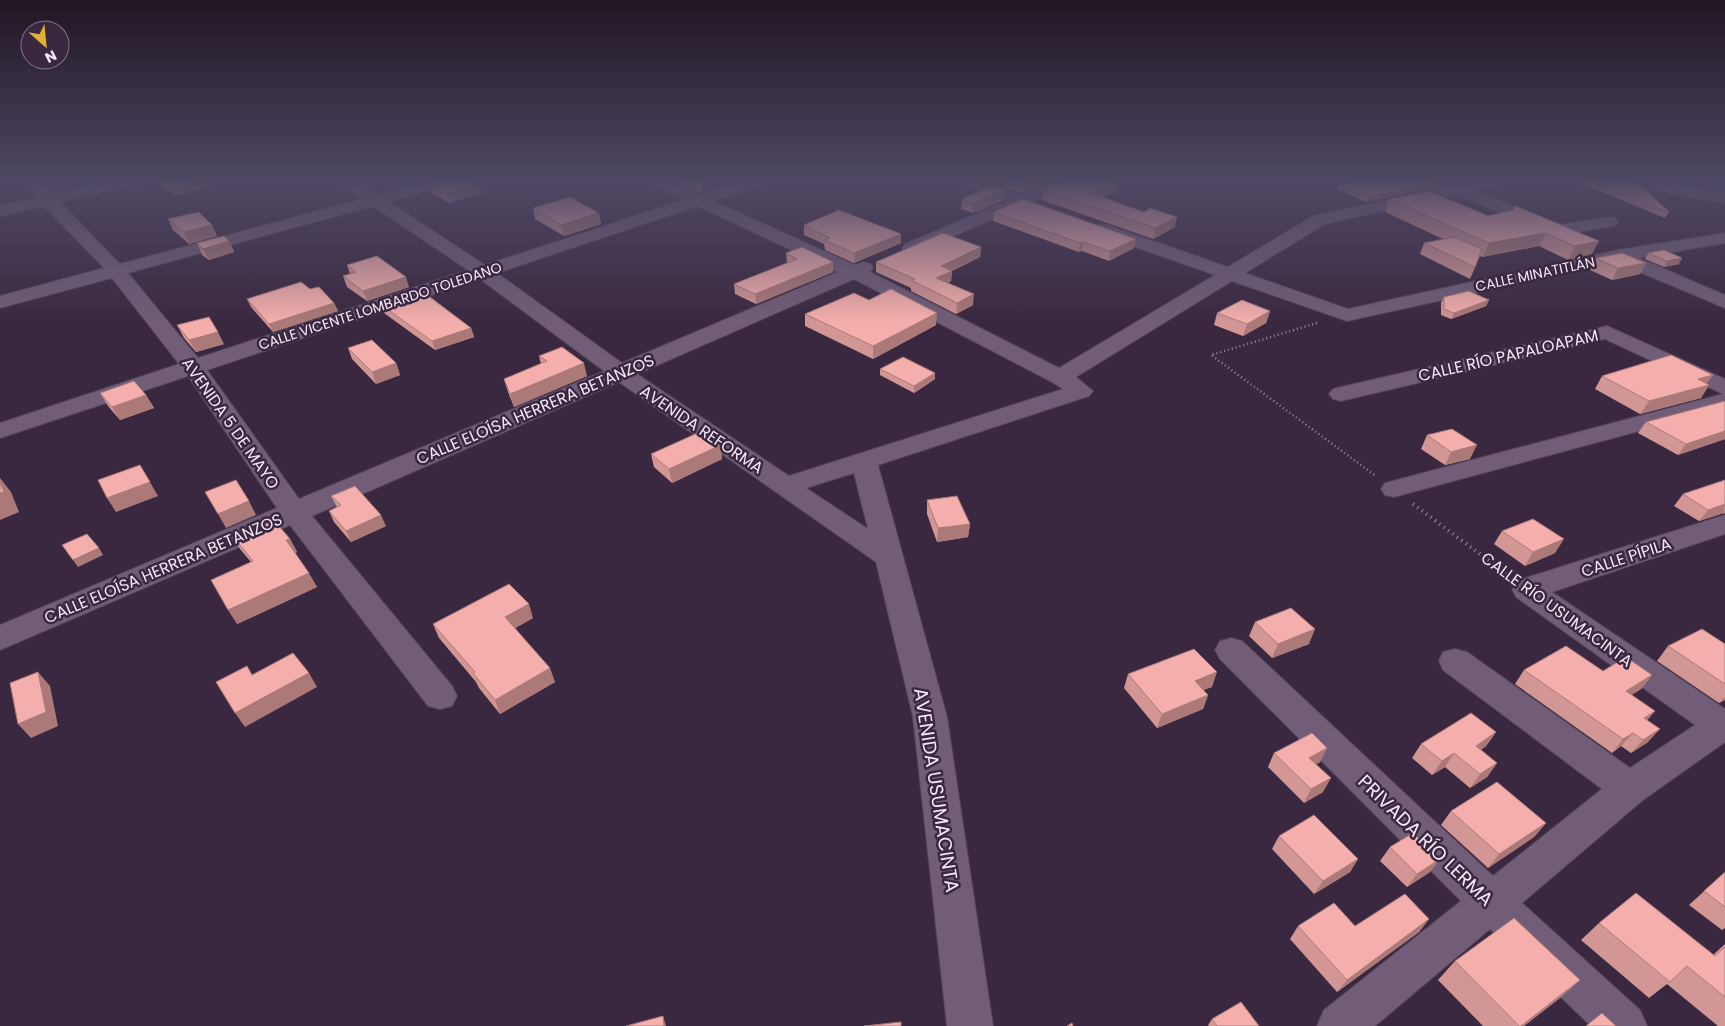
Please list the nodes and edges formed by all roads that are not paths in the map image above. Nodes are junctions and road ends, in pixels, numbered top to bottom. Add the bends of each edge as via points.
1 (75, 228) edge
2 (273, 228) edge
3 (418, 228) edge
4 (615, 228) edge
5 (759, 228) edge
6 (957, 228) edge
7 (1099, 228) edge
8 (1306, 228) edge
9 (1552, 228) edge
10 (1571, 228) edge
11 (1557, 230) junction
12 (1725, 238) edge
13 (1619, 256) junction
14 (116, 270) junction
15 (483, 272) junction
16 (854, 272) junction
17 (1229, 275) junction
18 (0, 302) edge
19 (1725, 302) edge
20 (193, 367) junction
21 (621, 373) junction
22 (1060, 377) junction
23 (1725, 388) edge
24 (1341, 394) dead end
25 (1725, 400) edge
26 (0, 431) edge
27 (864, 461) junction
28 (784, 486) junction
29 (1394, 489) road end
30 (294, 512) junction
31 (1725, 524) edge
32 (888, 557) junction
33 (1527, 589) joint
34 (0, 638) edge
35 (1231, 650) dead end
36 (1456, 660) dead end
37 (440, 696) dead end
38 (1723, 724) edge
39 (1630, 789) junction
40 (1492, 903) junction
41 (970, 1026) edge
42 (1340, 1026) edge
43 (1624, 1026) edge

1 - 14 street, AVENIDA 5 DE MAYO
2 - 14 street
3 - 15 street, AVENIDA REFORMA
4 - 15 street, CALLE VICENTE LOMBARDO TOLEDANO
5 - 16 street
6 - 16 street, CALLE ELOÍSA HERRERA BETANZOS
7 - 17 street
8 - 17 street
9 - 11 street
10 - 11 street
11 - 13 street
12 - 13 street, CALLE MINATITLÁN
13 - 17 street, CALLE MINATITLÁN via 1347,315
13 - 19 street
14 - 18 street
14 - 20 street, AVENIDA 5 DE MAYO
15 - 20 street, CALLE VICENTE LOMBARDO TOLEDANO
15 - 21 street, AVENIDA REFORMA
16 - 21 street, CALLE ELOÍSA HERRERA BETANZOS
16 - 22 street
17 - 22 street
20 - 26 street, CALLE VICENTE LOMBARDO TOLEDANO
20 - 30 street, AVENIDA 5 DE MAYO
21 - 28 street, AVENIDA REFORMA
21 - 30 street, CALLE ELOÍSA HERRERA BETANZOS
22 - 27 street via 1081,391
23 - 24 street, CALLE RÍO PAPALOAPAM via 1607,332
25 - 29 street
27 - 28 street
27 - 32 street, AVENIDA USUMACINTA
28 - 32 street, AVENIDA REFORMA
30 - 34 street, CALLE ELOÍSA HERRERA BETANZOS
30 - 37 street, AVENIDA 5 DE MAYO
31 - 33 street, CALLE PÍPILA
32 - 41 street, AVENIDA USUMACINTA via 930,717
33 - 38 street, CALLE RÍO USUMACINTA
35 - 40 street, PRIVADA RÍO LERMA
36 - 39 street
38 - 39 street
39 - 40 street
40 - 42 street
40 - 43 street, PRIVADA RÍO LERMA

